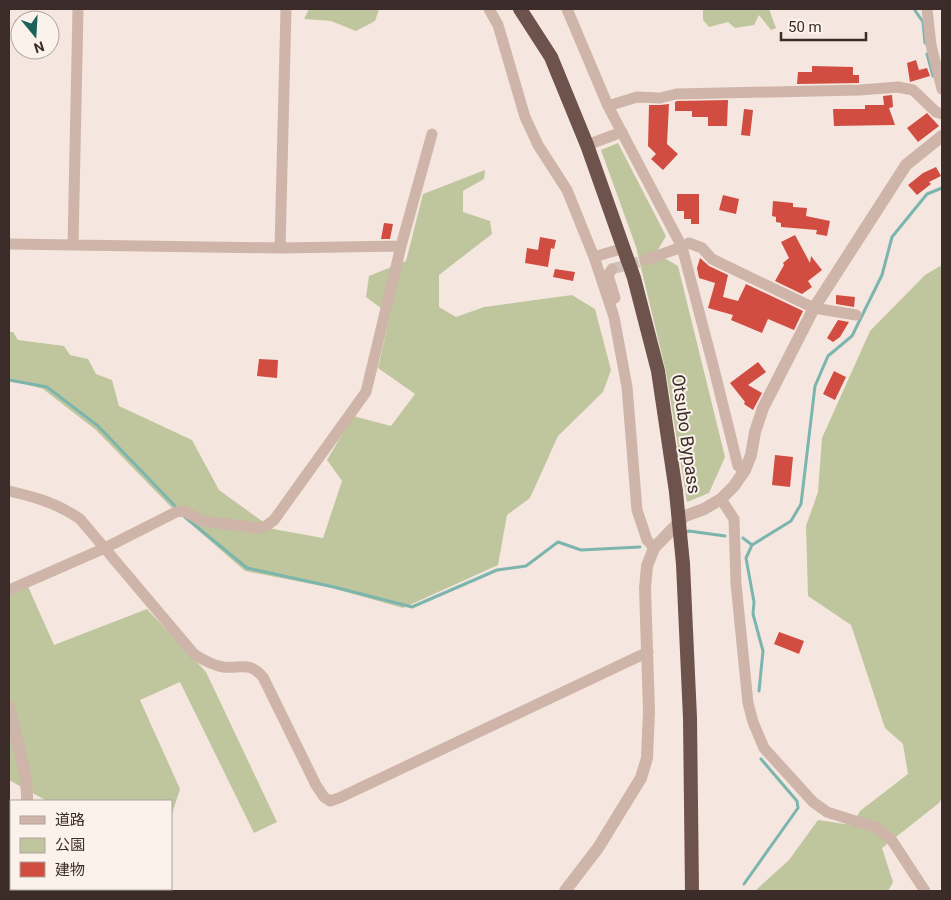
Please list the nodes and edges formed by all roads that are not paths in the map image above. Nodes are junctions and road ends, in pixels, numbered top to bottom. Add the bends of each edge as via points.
1 (78, 9) edge
2 (286, 9) edge
3 (489, 9) edge
4 (520, 9) edge
5 (525, 9) edge
6 (567, 9) edge
7 (928, 9) edge
8 (551, 57) junction
9 (942, 90) edge
10 (608, 106) junction
11 (942, 114) edge
12 (622, 132) junction
13 (432, 134) dead end
14 (942, 136) edge
15 (588, 145) junction
16 (9, 244) edge
17 (73, 245) junction
18 (401, 246) junction
19 (682, 247) junction
20 (280, 248) junction
21 (624, 248) junction
22 (594, 257) junction
23 (645, 260) tunnel mouth
24 (612, 269) dead end
25 (814, 308) junction
26 (856, 315) dead end
27 (614, 317) junction
28 (745, 470) junction
29 (9, 491) edge
30 (721, 498) junction
31 (105, 548) junction
32 (654, 548) junction
33 (9, 590) edge
34 (648, 652) junction
35 (9, 707) edge
36 (27, 800) edge
37 (565, 891) edge
38 (692, 891) edge
39 (925, 891) edge

1 - 17 street
2 - 20 street
3 - 22 street via 498,24 525,117 538,145 567,190
4 - 8 highway, Otsubo Bypass
5 - 8 highway
6 - 10 street
7 - 9 street via 931,45
8 - 15 highway, Otsubo Bypass
10 - 11 street via 636,97 660,98 676,94 898,87 913,90
10 - 12 street
12 - 15 street
12 - 19 street
13 - 18 street
14 - 25 street via 906,165
15 - 21 highway, Otsubo Bypass
16 - 17 street
17 - 20 street
18 - 20 street
18 - 31 street via 366,392 274,520 259,528 202,521 184,511 176,512
19 - 23 street
19 - 25 street via 688,243 702,248 712,259
19 - 28 street via 738,466
21 - 22 street
21 - 38 highway, Otsubo Bypass, bridge via 658,371 676,492 683,564 690,718
22 - 27 street
24 - 27 street via 608,274 618,311
25 - 26 street
25 - 28 street via 763,408
27 - 32 street via 627,387 637,510 647,540
28 - 30 street
29 - 31 street via 65,508 80,519
30 - 32 street via 685,516
30 - 39 street via 734,519 736,584 748,703 764,748 812,802 827,812 877,828 891,839
31 - 33 street
31 - 34 street via 194,654 222,667 248,666 263,677 316,784 330,801
32 - 34 street via 647,566 645,588
34 - 37 street via 647,758 641,778 598,848
35 - 36 street

